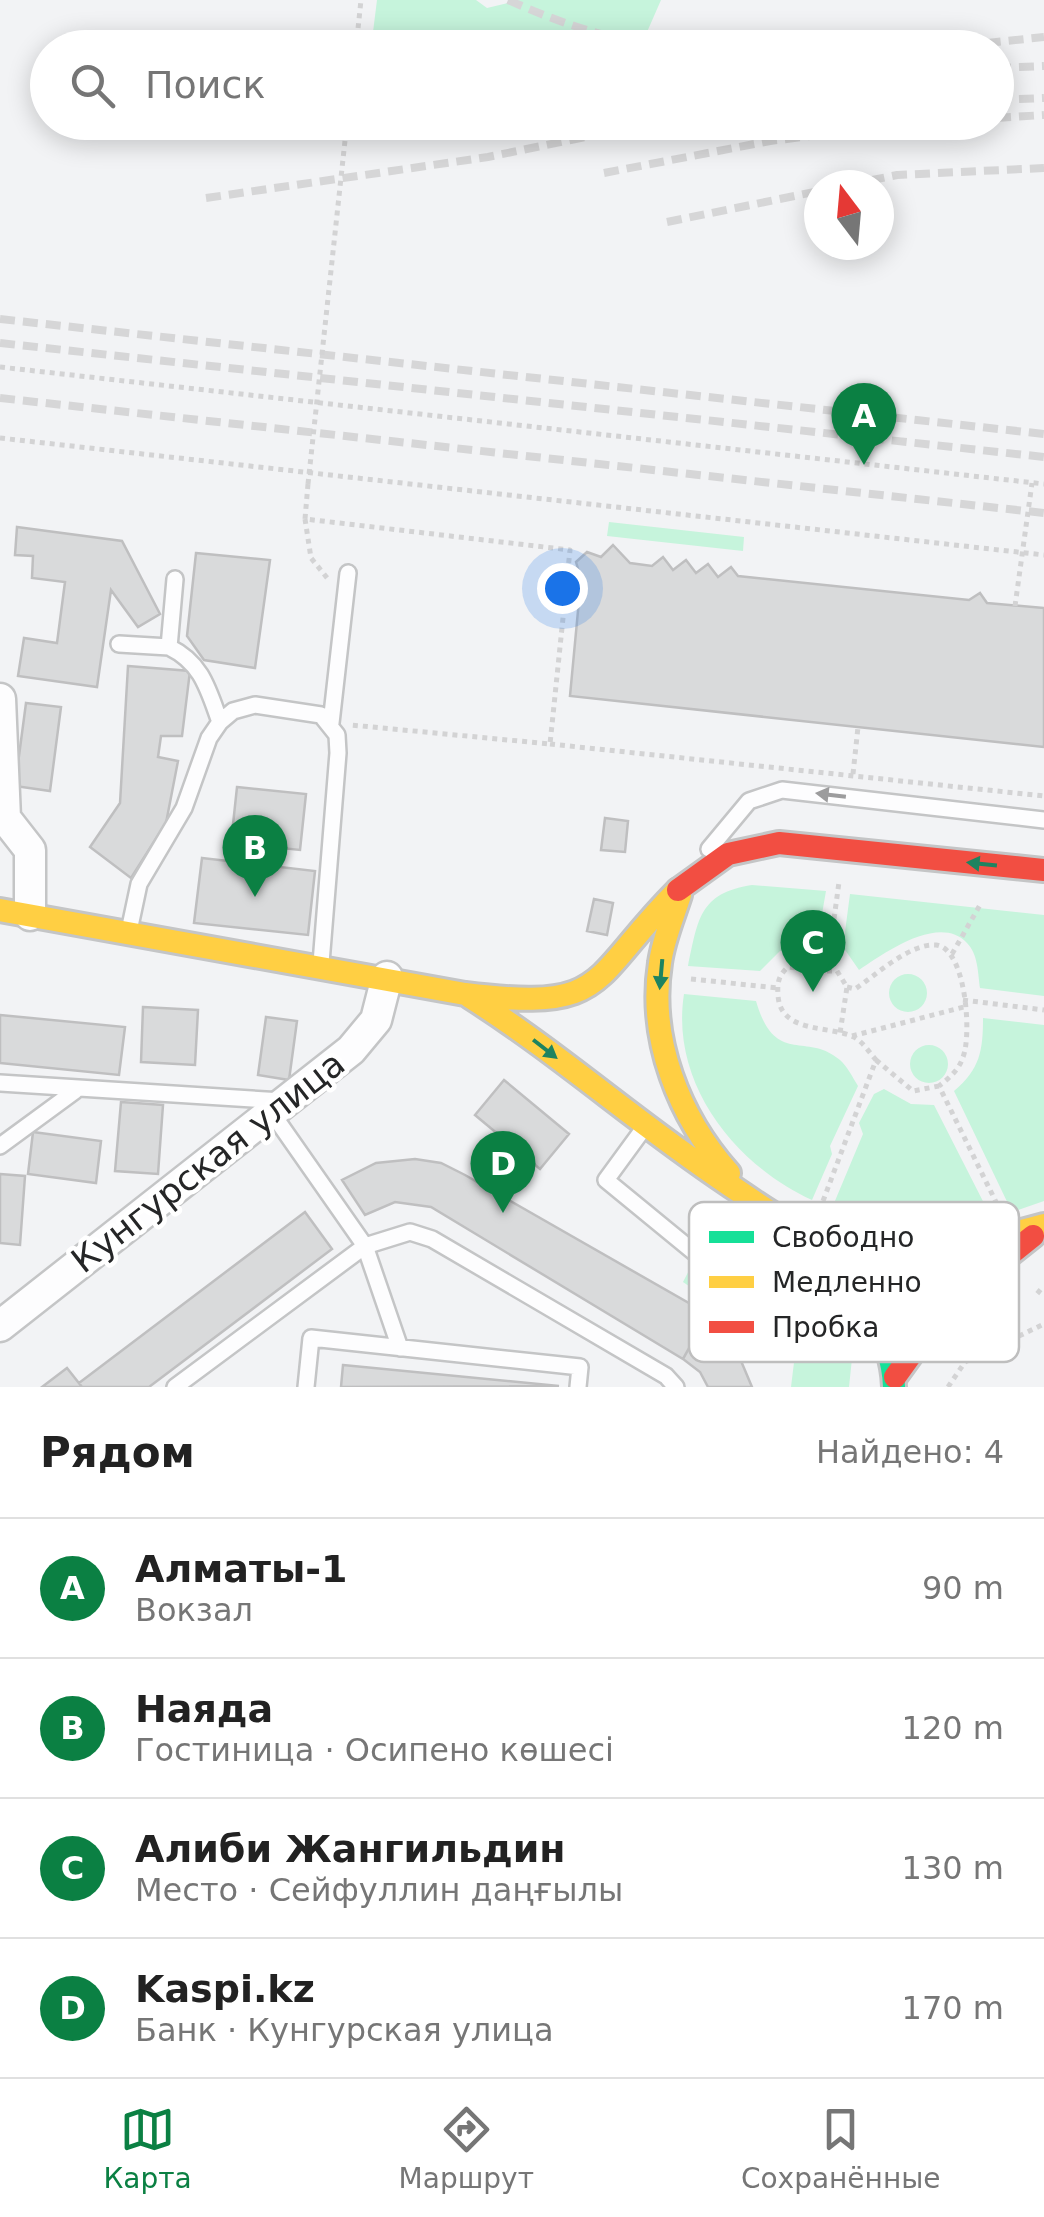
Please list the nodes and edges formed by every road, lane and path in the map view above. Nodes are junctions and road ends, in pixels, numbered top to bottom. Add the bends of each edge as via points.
1 (361, 0) edge
2 (358, 30) edge
3 (346, 140) edge
4 (0, 367) edge
5 (0, 438) edge
6 (1032, 483) junction
7 (1044, 484) edge
8 (305, 520) junction
9 (1044, 554) edge
10 (176, 579) dead end
11 (347, 581) joint
12 (1015, 606) dead end
13 (119, 644) dead end
14 (169, 648) junction
15 (0, 699) edge
16 (220, 722) junction
17 (331, 723) junction
18 (858, 727) dead end
19 (550, 744) junction
20 (853, 774) junction
21 (1044, 796) edge
22 (1044, 820) edge
23 (1044, 870) edge
24 (840, 879) dead end
25 (685, 880) junction
26 (980, 905) dead end
27 (15, 913) edge
28 (129, 931) junction
29 (952, 954) junction
30 (321, 966) junction
31 (826, 970) junction
32 (388, 977) junction
33 (686, 978) dead end
34 (847, 987) junction
35 (778, 988) junction
36 (465, 994) junction
37 (964, 1004) junction
38 (1044, 1010) edge
39 (840, 1033) junction
40 (852, 1036) junction
41 (876, 1060) junction
42 (0, 1082) edge
43 (939, 1086) junction
44 (75, 1091) junction
45 (279, 1107) junction
46 (644, 1128) junction
47 (0, 1146) edge
48 (756, 1202) edge
49 (759, 1202) edge
50 (822, 1202) edge
51 (996, 1202) edge
52 (1044, 1227) edge
53 (1019, 1232) edge
54 (365, 1246) junction
55 (1019, 1247) edge
56 (689, 1248) edge
57 (1038, 1290) dead end
58 (1044, 1296) edge
59 (1044, 1324) edge
60 (0, 1326) edge
61 (1019, 1336) edge
62 (400, 1348) junction
63 (966, 1362) edge
64 (175, 1387) edge
65 (306, 1387) edge
66 (578, 1387) edge
67 (676, 1387) edge
68 (948, 1387) edge

1 - 2 path
3 - 8 path, bridge
4 - 6 path
5 - 9 path
6 - 7 path
6 - 12 path, bridge
8 - 11 path via 316,568
8 - 19 path via 570,550
10 - 14 lane
11 - 17 lane
13 - 14 lane
14 - 16 lane via 201,671
15 - 27 street via 4,818 30,850
16 - 17 lane via 255,705 321,715
16 - 28 lane via 184,808 139,884
17 - 19 path
17 - 30 lane via 338,753
18 - 20 path
19 - 20 path
20 - 21 path
22 -> 25 lane via 782,790 749,801
23 -> 25 main road via 778,843 720,856
24 - 31 path
25 - 36 main road via 608,971 581,992 527,999
25 -> 49 main road via 659,968 662,1041 689,1116 721,1164
26 - 29 path
27 - 28 main road
28 - 30 main road
29 - 34 path via 926,946
29 - 37 path
30 - 32 main road
31 - 34 path via 837,971
31 - 35 path via 788,966
32 - 36 main road
32 - 45 street, Кунгурская улица via 369,1033
33 - 35 path
34 - 39 path
35 - 39 path via 787,1017
36 -> 46 main road via 535,1040
37 - 38 path
37 - 40 path
37 - 43 path via 963,1060
39 - 40 path
40 - 41 path
41 - 43 path via 913,1091
41 - 50 path
42 - 44 lane
43 - 51 path
44 - 45 lane
44 - 47 lane
45 - 54 lane
45 - 60 street, Кунгурская улица
46 - 48 main road
46 - 56 lane via 606,1180
52 - 53 main road
52 - 55 main road
54 - 62 lane
54 - 64 lane
54 - 67 lane via 410,1232 432,1238
57 - 58 path
59 - 61 path
62 - 65 lane via 311,1338
62 - 66 lane via 580,1367
63 - 68 path

